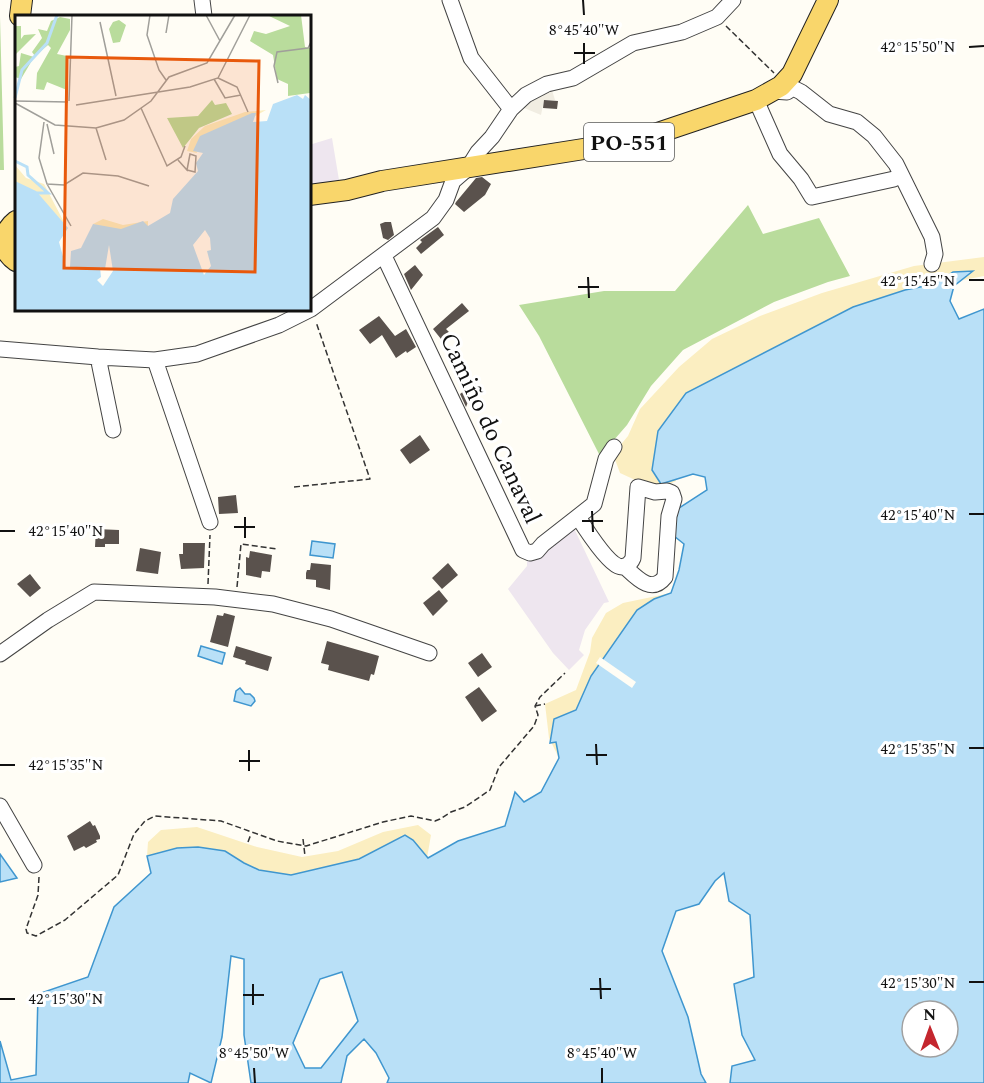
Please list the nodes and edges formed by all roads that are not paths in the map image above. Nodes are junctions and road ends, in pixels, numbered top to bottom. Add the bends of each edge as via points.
1 (22, 0) edge
2 (202, 0) edge
3 (450, 0) edge
4 (733, 0) edge
5 (828, 0) edge
6 (20, 15) edge
7 (204, 15) edge
8 (773, 90) junction
9 (511, 109) junction
10 (468, 168) junction
11 (894, 179) dead end
12 (382, 181) junction
13 (310, 187) edge
14 (310, 195) edge
15 (15, 206) edge
16 (9, 227) edge
17 (9, 255) edge
18 (384, 256) junction
19 (932, 264) dead end
20 (310, 310) edge
21 (310, 310) edge
22 (0, 349) edge
23 (99, 357) junction
24 (155, 360) junction
25 (112, 430) dead end
26 (614, 447) dead end
27 (578, 517) junction
28 (210, 522) road end
29 (624, 566) junction
30 (429, 653) dead end
31 (0, 654) edge
32 (0, 806) edge
33 (34, 866) road end

1 - 6 main road
2 - 7 street
3 - 9 street via 471,58
4 - 9 street via 717,17 682,32 633,43 573,78 526,94
5 - 8 main road via 792,74
8 - 10 main road, PO-551 via 634,141
8 - 11 street via 780,154 812,197
8 - 19 street via 787,92 793,88 829,114 857,122 874,136 896,164 932,237
9 - 10 street
10 - 12 main road, PO-551
10 - 18 street via 453,181 433,218
12 - 13 main road, PO-551
12 - 14 main road, PO-551
15 - 16 main road
16 - 17 main road via 5,244
18 - 20 street
18 - 27 street, Camiño do Canaval via 523,550 537,551
21 - 24 street via 197,354
22 - 23 street
23 - 24 street
23 - 25 street
24 - 28 street
26 - 27 street, Camiño do Canaval via 606,459 594,504
27 - 29 street via 610,558
29 - 29 street via 633,558 638,487 672,493 665,577 651,586
30 - 31 street via 331,619 273,604 94,592
32 - 33 street

